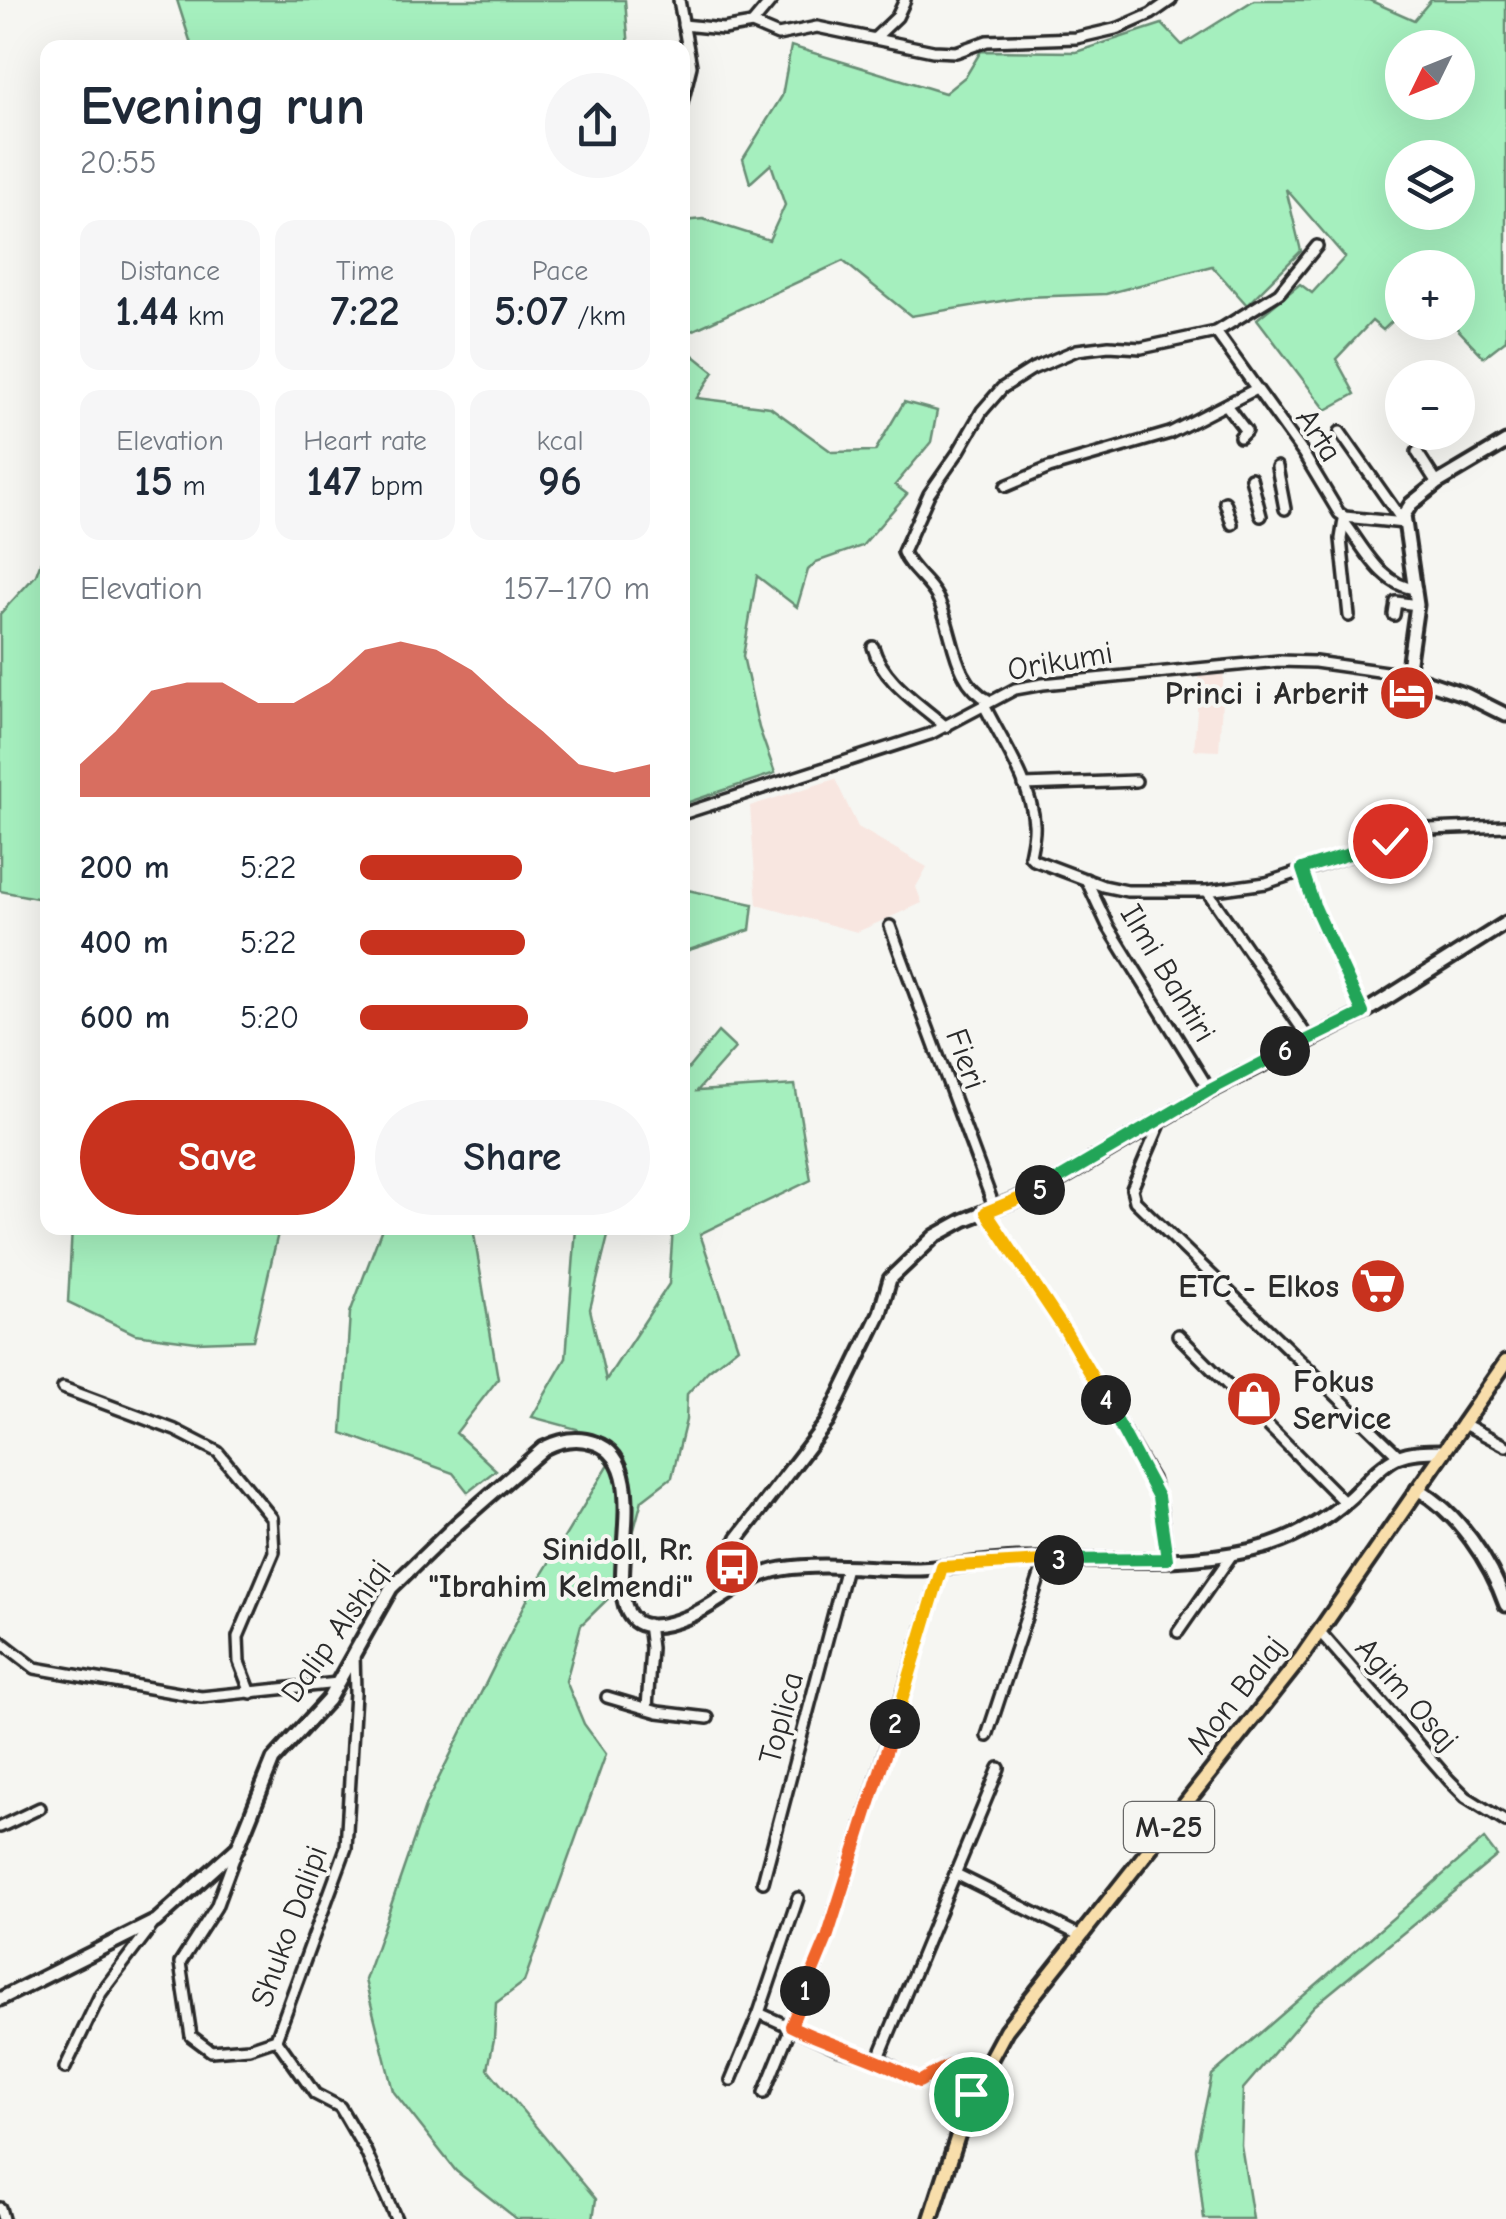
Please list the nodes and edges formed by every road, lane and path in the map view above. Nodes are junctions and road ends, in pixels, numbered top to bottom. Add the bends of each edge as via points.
1 (679, 0) edge
2 (772, 0) edge
3 (905, 0) edge
4 (1171, 0) edge
5 (683, 24) junction
6 (752, 24) junction
7 (876, 37) junction
8 (686, 40) edge
9 (1318, 246) dead end
10 (1216, 332) junction
11 (1256, 389) junction
12 (1226, 405) junction
13 (1340, 432) dead end
14 (1240, 437) dead end
15 (1506, 442) edge
16 (1417, 452) dead end
17 (1277, 468) dead end
18 (1251, 478) dead end
19 (1437, 483) junction
20 (1006, 486) dead end
21 (1226, 502) dead end
22 (1285, 509) dead end
23 (1262, 516) dead end
24 (1344, 519) junction
25 (1404, 523) junction
26 (1232, 524) dead end
27 (1416, 589) junction
28 (1417, 605) junction
29 (1394, 614) dead end
30 (1349, 616) dead end
31 (873, 647) dead end
32 (1407, 674) junction
33 (987, 703) junction
34 (1506, 714) edge
35 (946, 727) junction
36 (1136, 781) dead end
37 (1024, 785) junction
38 (690, 811) edge
39 (1506, 826) edge
40 (1302, 869) junction
41 (1086, 879) junction
42 (1207, 891) junction
43 (1506, 923) edge
44 (890, 926) dead end
45 (1363, 1013) junction
46 (1309, 1039) junction
47 (1210, 1090) junction
48 (1162, 1119) junction
49 (990, 1211) junction
50 (1178, 1335) dead end
51 (1506, 1362) edge
52 (64, 1388) dead end
53 (1462, 1422) junction
54 (1506, 1446) edge
55 (1442, 1452) junction
56 (1399, 1456) junction
57 (1418, 1490) junction
58 (1344, 1503) junction
59 (1233, 1553) junction
60 (1167, 1559) junction
61 (1045, 1560) junction
62 (846, 1567) junction
63 (942, 1567) junction
64 (726, 1594) junction
65 (1506, 1605) edge
66 (648, 1624) junction
67 (1178, 1632) dead end
68 (1320, 1632) junction
69 (0, 1641) edge
70 (354, 1654) junction
71 (338, 1683) junction
72 (251, 1693) junction
73 (607, 1697) dead end
74 (647, 1708) junction
75 (708, 1718) dead end
76 (987, 1736) dead end
77 (999, 1768) dead end
78 (40, 1808) dead end
79 (1506, 1822) edge
80 (0, 1827) edge
81 (238, 1847) junction
82 (956, 1874) junction
83 (763, 1882) dead end
84 (798, 1898) dead end
85 (156, 1921) junction
86 (1080, 1935) junction
87 (0, 1999) edge
88 (759, 2013) junction
89 (791, 2026) junction
90 (276, 2039) junction
91 (878, 2060) junction
92 (65, 2068) dead end
93 (984, 2068) junction
94 (732, 2080) dead end
95 (764, 2093) dead end
96 (0, 2208) edge
97 (3, 2219) edge
98 (396, 2219) edge
99 (932, 2219) edge

1 - 5 street
2 - 6 street
3 - 7 street
4 - 7 street via 1135,22 1076,38 987,40 956,52
5 - 6 street
5 - 8 street
6 - 7 street via 778,35 816,27
9 - 10 street via 1279,292
10 - 11 street, Arta
10 - 33 street via 1141,348 1078,350 1019,376 982,411 929,494 903,552 940,602 966,682
11 - 12 street
11 - 24 street, Arta
12 - 14 street via 1246,432
12 - 20 street via 1170,433
13 - 25 street
15 - 19 street
16 - 19 street
17 - 22 street
18 - 23 street
19 - 25 street via 1411,504
21 - 26 street
24 - 25 street
24 - 27 street, Arta via 1383,573 1400,588
24 - 30 street
25 - 27 street
27 - 28 street
28 - 29 street via 1396,602
28 - 32 street
31 - 35 street via 888,676
32 - 33 street, Orikumi via 1279,661 1062,681 1015,689
32 - 34 street
33 - 35 street, Orikumi
33 - 37 street
35 - 38 street, Orikumi
36 - 37 street
37 - 41 street via 1034,818 1030,856
39 - 40 street via 1428,829
40 - 42 street via 1266,883
40 - 45 street
41 - 42 street via 1127,891
41 - 47 street, Ilmi Bahtiri
42 - 46 street
43 - 45 street
44 - 49 street, Fieri
45 - 46 street
46 - 47 street
47 - 48 street
48 - 49 street via 1046,1187
48 - 56 street via 1132,1189 1134,1201
49 - 60 street, Fieri via 1152,1480
49 - 64 street via 934,1236 890,1279 828,1422 731,1552
50 - 58 street
51 - 53 main road, Mon Balaj / M-25
52 - 72 street via 218,1452 272,1518 274,1552 238,1636
53 - 54 street
53 - 55 main road, Mon Balaj / M-25
55 - 56 street
55 - 57 main road, Mon Balaj / M-25
56 - 58 street
57 - 65 street via 1465,1534 1491,1569
57 - 68 main road, Mon Balaj / M-25
58 - 59 street via 1294,1535
59 - 60 street
59 - 67 street
60 - 61 street
61 - 63 street
61 - 76 street
62 - 63 street
62 - 64 street via 783,1569
62 - 83 street, Toplica
63 - 89 street via 832,1921
64 - 66 street via 686,1618
66 - 70 street, Dalip Alshiqi via 629,1615 621,1597 626,1500 620,1461 602,1446 558,1441 391,1588
66 - 74 street
68 - 79 street, Agim Osaj via 1449,1780
68 - 86 main road, Mon Balaj / M-25
69 - 72 street via 36,1668 201,1697
70 - 71 street, Dalip Alshiqi
70 - 90 street, Shuko Dalipi via 346,1848
71 - 72 street
71 - 81 street, Dalip Alshiqi via 273,1760
73 - 74 street
74 - 75 street
77 - 82 street
78 - 80 street
81 - 85 street, Dalip Alshiqi
81 - 90 street, Shuko Dalipi via 216,1907 180,1964 191,2036 210,2050
82 - 86 street
82 - 91 street
84 - 88 street
85 - 87 street, Dalip Alshiqi
85 - 92 street, Dalip Alshiqi via 100,1993
86 - 93 main road, Mon Balaj / M-25
88 - 89 street
88 - 94 street
89 - 91 street
89 - 95 street
90 - 98 street via 315,2094 340,2107
91 - 93 street via 919,2082 957,2061
93 - 99 main road, Mon Balaj / M-25
96 - 97 street

